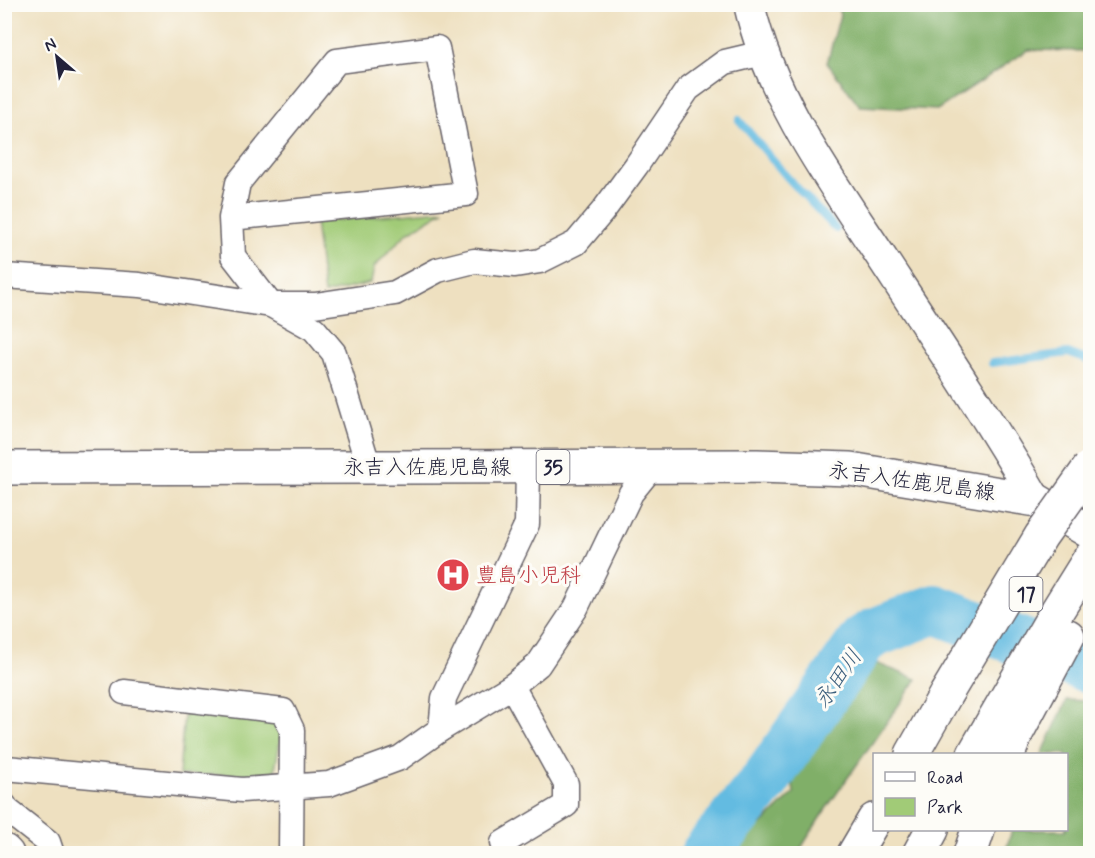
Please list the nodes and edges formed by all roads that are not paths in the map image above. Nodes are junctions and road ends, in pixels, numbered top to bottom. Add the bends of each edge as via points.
1 (749, 4) edge
2 (763, 53) junction
3 (231, 218) junction
4 (4, 276) edge
5 (271, 305) junction
6 (528, 466) junction
7 (652, 467) junction
8 (1090, 467) edge
9 (4, 468) edge
10 (369, 468) junction
11 (1090, 486) edge
12 (1036, 500) junction
13 (1090, 532) edge
14 (1090, 558) edge
15 (1090, 595) edge
16 (513, 686) junction
17 (124, 693) dead end
18 (954, 698) junction
19 (441, 729) junction
20 (1006, 735) edge
21 (913, 753) edge
22 (932, 753) edge
23 (976, 753) edge
24 (4, 770) edge
25 (292, 786) junction
26 (4, 805) edge
27 (873, 822) edge
28 (890, 831) edge
29 (931, 831) edge
30 (978, 831) edge
31 (503, 843) dead end
32 (52, 854) edge
33 (291, 854) edge
34 (854, 854) edge
35 (879, 854) edge
36 (919, 854) edge
37 (970, 854) edge

1 - 2 street
2 - 5 street via 725,62 688,89 636,166 576,243 540,261 515,265 474,261 438,270 395,293 315,305
2 - 12 street via 808,146 981,407
3 - 3 street via 238,183 337,61 437,48 466,194
3 - 5 street via 233,256
4 - 5 street via 140,285
5 - 10 street via 314,329 334,353
6 - 7 main road, 永吉入佐鹿児島線 / 35
6 - 10 main road, 永吉入佐鹿児島線 / 35
6 - 19 street via 527,524 444,698
7 - 12 main road, 永吉入佐鹿児島線 / 35 via 850,469
7 - 16 street via 631,494 576,608 538,665
8 - 18 main road, bridge via 1041,537
9 - 10 main road, 永吉入佐鹿児島線 / 35
11 - 18 main road, 17
12 - 13 main road, 永吉入佐鹿児島線 / 35
14 - 20 main road, 17
15 - 20 main road
16 - 19 street
16 - 31 street via 566,784 566,805
17 - 25 street via 283,711 292,730
18 - 21 main road
18 - 22 main road, 17
19 - 25 street via 400,758 329,784
20 - 23 main road, 17
24 - 25 street via 242,790
25 - 33 street
26 - 32 street via 48,842
27 - 34 main road
28 - 35 main road
29 - 36 main road
30 - 37 main road

